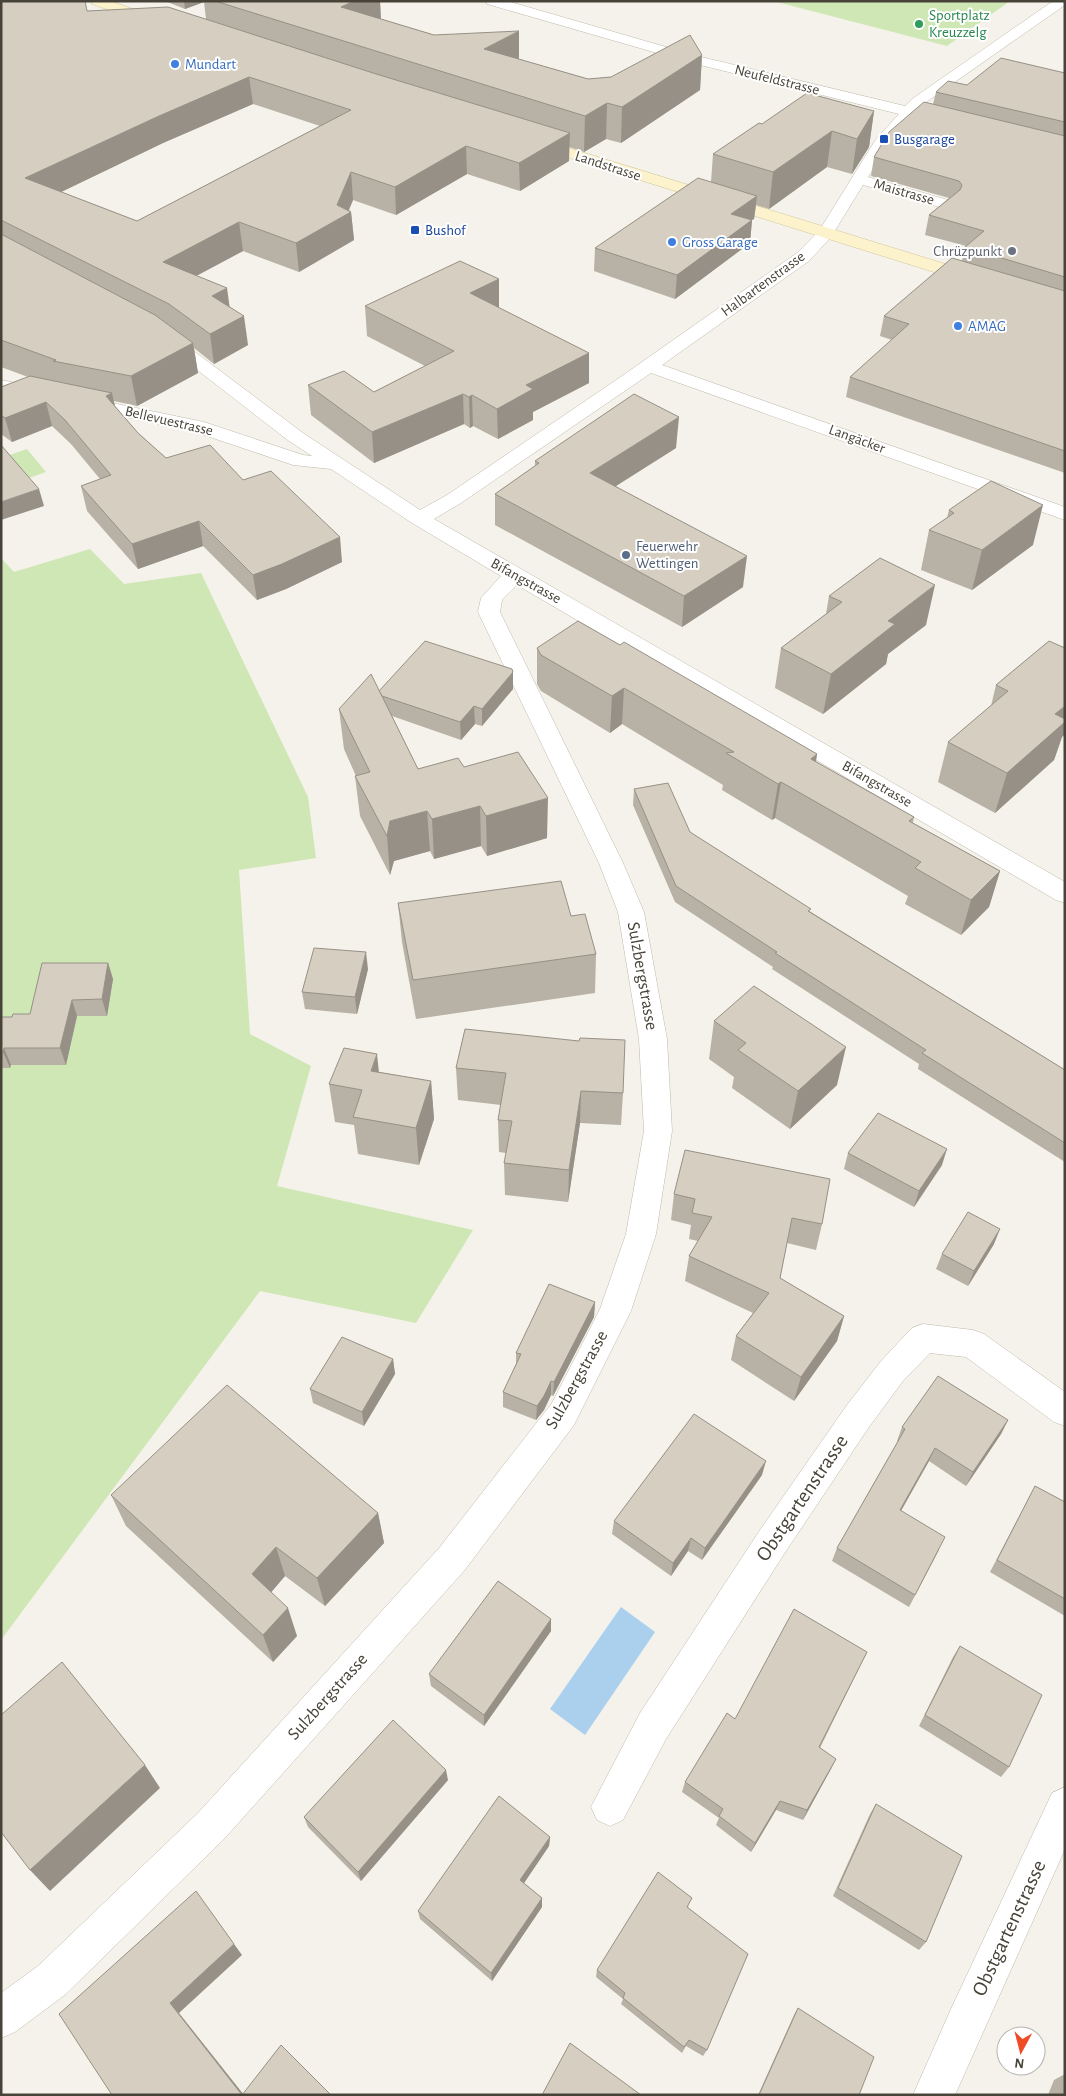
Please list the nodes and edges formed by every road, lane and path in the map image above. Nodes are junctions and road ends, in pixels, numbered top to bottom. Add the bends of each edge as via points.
1 (97, 1) edge
2 (492, 1) edge
3 (1062, 1) edge
4 (170, 26) edge
5 (975, 61) junction
6 (998, 67) edge
7 (908, 111) junction
8 (933, 117) edge
9 (517, 137) edge
10 (859, 179) junction
11 (949, 205) edge
12 (825, 234) junction
13 (991, 284) edge
14 (149, 329) edge
15 (648, 366) junction
16 (1, 385) edge
17 (334, 464) junction
18 (1065, 514) edge
19 (419, 519) junction
20 (514, 575) junction
21 (1065, 894) edge
22 (1065, 1411) edge
23 (610, 1806) dead end
24 (1065, 1806) edge
25 (1, 2018) edge
26 (934, 2095) edge

1 - 4 main road
2 - 7 street, Neufeldstrasse via 693,59
3 - 5 street, Halbartenstrasse
5 - 6 street
5 - 7 street, Halbartenstrasse
7 - 8 street, Neufeldstrasse
7 - 10 street, Halbartenstrasse via 884,139
9 - 12 main road, Landstrasse
10 - 11 street, Maistrasse
10 - 12 street, Halbartenstrasse
12 - 13 main road, Landstrasse
12 - 15 street, Halbartenstrasse via 803,257
14 - 17 street, Bifangstrasse
15 - 18 street, Langäcker
15 - 19 street, Halbartenstrasse via 454,499
16 - 17 street, Bellevuestrasse via 197,426 300,461
17 - 19 street, Bifangstrasse
19 - 20 street, Bifangstrasse
20 - 21 street, Bifangstrasse
20 - 25 street, Sulzbergstrasse via 492,598 489,612 611,863 631,912 653,1040 658,1131 641,1234 614,1311 563,1414 452,1559 211,1826 52,1980
22 - 23 street, Obstgartenstrasse via 973,1344 924,1338 892,1370 772,1542 654,1726
24 - 26 street, Obstgartenstrasse

